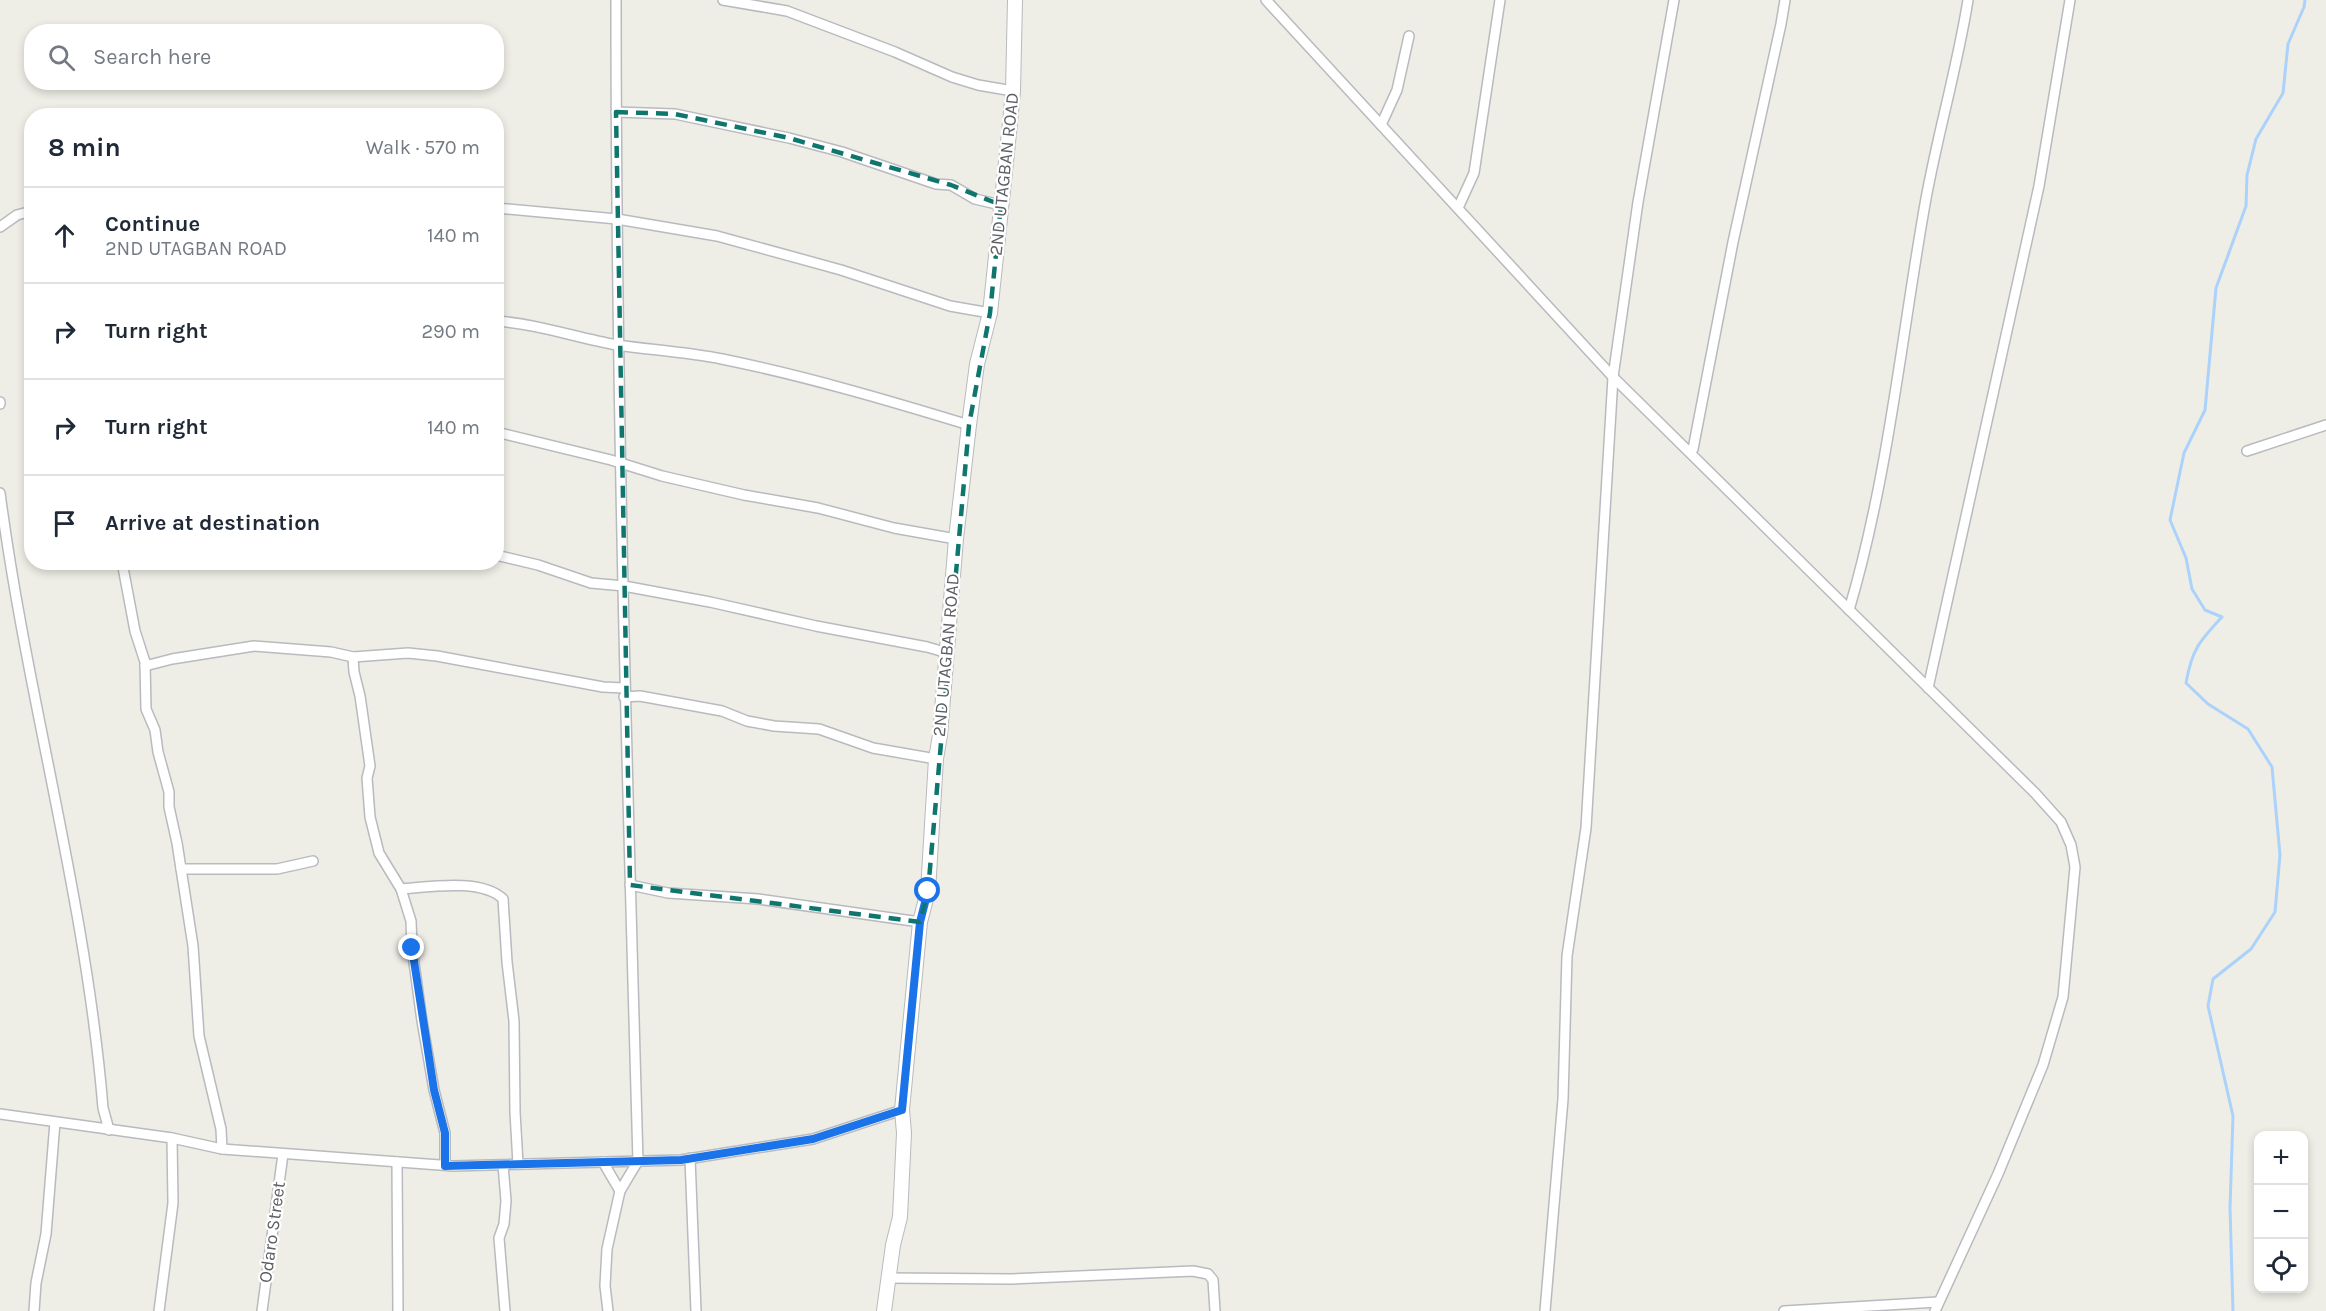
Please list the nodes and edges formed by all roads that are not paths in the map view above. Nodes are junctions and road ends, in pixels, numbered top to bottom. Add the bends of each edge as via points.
1 (616, 0) edge
2 (723, 0) edge
3 (1015, 0) edge
4 (1266, 0) edge
5 (1500, 0) edge
6 (1674, 0) edge
7 (1785, 0) edge
8 (1968, 0) edge
9 (2070, 0) edge
10 (1409, 36) dead end
11 (1013, 91) junction
12 (616, 112) junction
13 (1381, 125) junction
14 (1001, 205) junction
15 (1458, 208) junction
16 (504, 209) edge
17 (24, 213) edge
18 (617, 219) junction
19 (0, 227) edge
20 (990, 313) junction
21 (504, 322) edge
22 (618, 345) junction
23 (1613, 377) junction
24 (969, 425) junction
25 (2326, 425) edge
26 (504, 434) edge
27 (1693, 449) dead end
28 (2247, 451) dead end
29 (621, 464) junction
30 (0, 493) edge
31 (956, 539) junction
32 (504, 557) edge
33 (124, 570) edge
34 (624, 586) junction
35 (1849, 610) junction
36 (948, 653) junction
37 (353, 657) junction
38 (145, 666) junction
39 (1928, 688) junction
40 (624, 692) junction
41 (936, 759) junction
42 (313, 861) dead end
43 (181, 869) junction
44 (630, 885) junction
45 (401, 889) junction
46 (920, 922) junction
47 (902, 1110) junction
48 (0, 1114) edge
49 (55, 1122) junction
50 (109, 1130) junction
51 (172, 1138) junction
52 (222, 1149) junction
53 (283, 1154) junction
54 (690, 1158) junction
55 (638, 1161) junction
56 (397, 1162) junction
57 (603, 1162) junction
58 (518, 1164) junction
59 (503, 1165) junction
60 (445, 1166) junction
61 (620, 1191) junction
62 (888, 1278) junction
63 (1936, 1307) edge
64 (34, 1311) edge
65 (159, 1311) edge
66 (262, 1311) edge
67 (398, 1311) edge
68 (505, 1311) edge
69 (608, 1311) edge
70 (696, 1311) edge
71 (884, 1311) edge
72 (1215, 1311) edge
73 (1545, 1311) edge
74 (1784, 1311) edge

1 - 12 street
2 - 11 street via 787,11 952,77
3 - 11 street, 2ND UTAGBAN ROAD
4 - 13 street
5 - 15 street via 1474,173
6 - 23 street via 1638,202
7 - 27 street
8 - 35 street via 1925,202 1880,487
9 - 39 street via 2039,186
10 - 13 street via 1397,90
11 - 14 street, 2ND UTAGBAN ROAD
12 - 14 street via 675,114 789,138 936,184 951,185 975,199
12 - 18 street
13 - 15 street
14 - 20 street, 2ND UTAGBAN ROAD
15 - 23 street
16 - 18 street
17 - 19 street
18 - 20 street via 717,236 841,270 950,306
18 - 22 street
20 - 24 street, 2ND UTAGBAN ROAD via 977,364
21 - 22 street
22 - 24 street via 722,359 873,395
22 - 29 street
23 - 35 street
23 - 73 street via 1586,828 1568,956 1563,1100
24 - 31 street, 2ND UTAGBAN ROAD
25 - 28 street
26 - 29 street
29 - 31 street via 744,495
29 - 34 street
30 - 50 street via 29,672 80,929
31 - 36 street, 2ND UTAGBAN ROAD
32 - 34 street via 591,583
33 - 38 street
34 - 36 street
34 - 40 street
35 - 39 street
36 - 41 street, 2ND UTAGBAN ROAD
37 - 38 street via 254,646
37 - 40 street via 408,653 437,656
37 - 45 street via 370,766 370,817 379,853
38 - 43 street via 146,709 155,730 169,792
39 - 63 street via 2061,822 2075,867 2063,998 2043,1065
40 - 41 street via 722,711 747,722 819,729 873,748
40 - 44 street
41 - 46 street, 2ND UTAGBAN ROAD via 928,891
42 - 43 street via 277,869
43 - 52 street via 193,946 199,1036
44 - 46 street via 668,893 758,899
44 - 55 street
45 - 58 street via 456,885 495,891 503,899 514,1021
45 - 60 street via 411,921 422,1022 445,1133
46 - 47 street, 2ND UTAGBAN ROAD
47 - 54 street via 813,1139
47 - 62 street, 2ND UTAGBAN ROAD via 900,1217
48 - 49 street
49 - 50 street
49 - 64 street via 46,1234
50 - 51 street
51 - 52 street
51 - 65 street via 173,1203
52 - 53 street
53 - 56 street
53 - 66 street, Odaro Street
54 - 55 street
54 - 70 street
55 - 57 street
55 - 61 street
56 - 60 street
56 - 67 street
57 - 58 street
57 - 61 street
58 - 59 street
59 - 60 street
59 - 68 street via 506,1202 499,1238
61 - 69 street via 608,1250
62 - 71 street, 2ND UTAGBAN ROAD
62 - 72 street via 1012,1280 1193,1271 1208,1274 1214,1280
63 - 74 street

